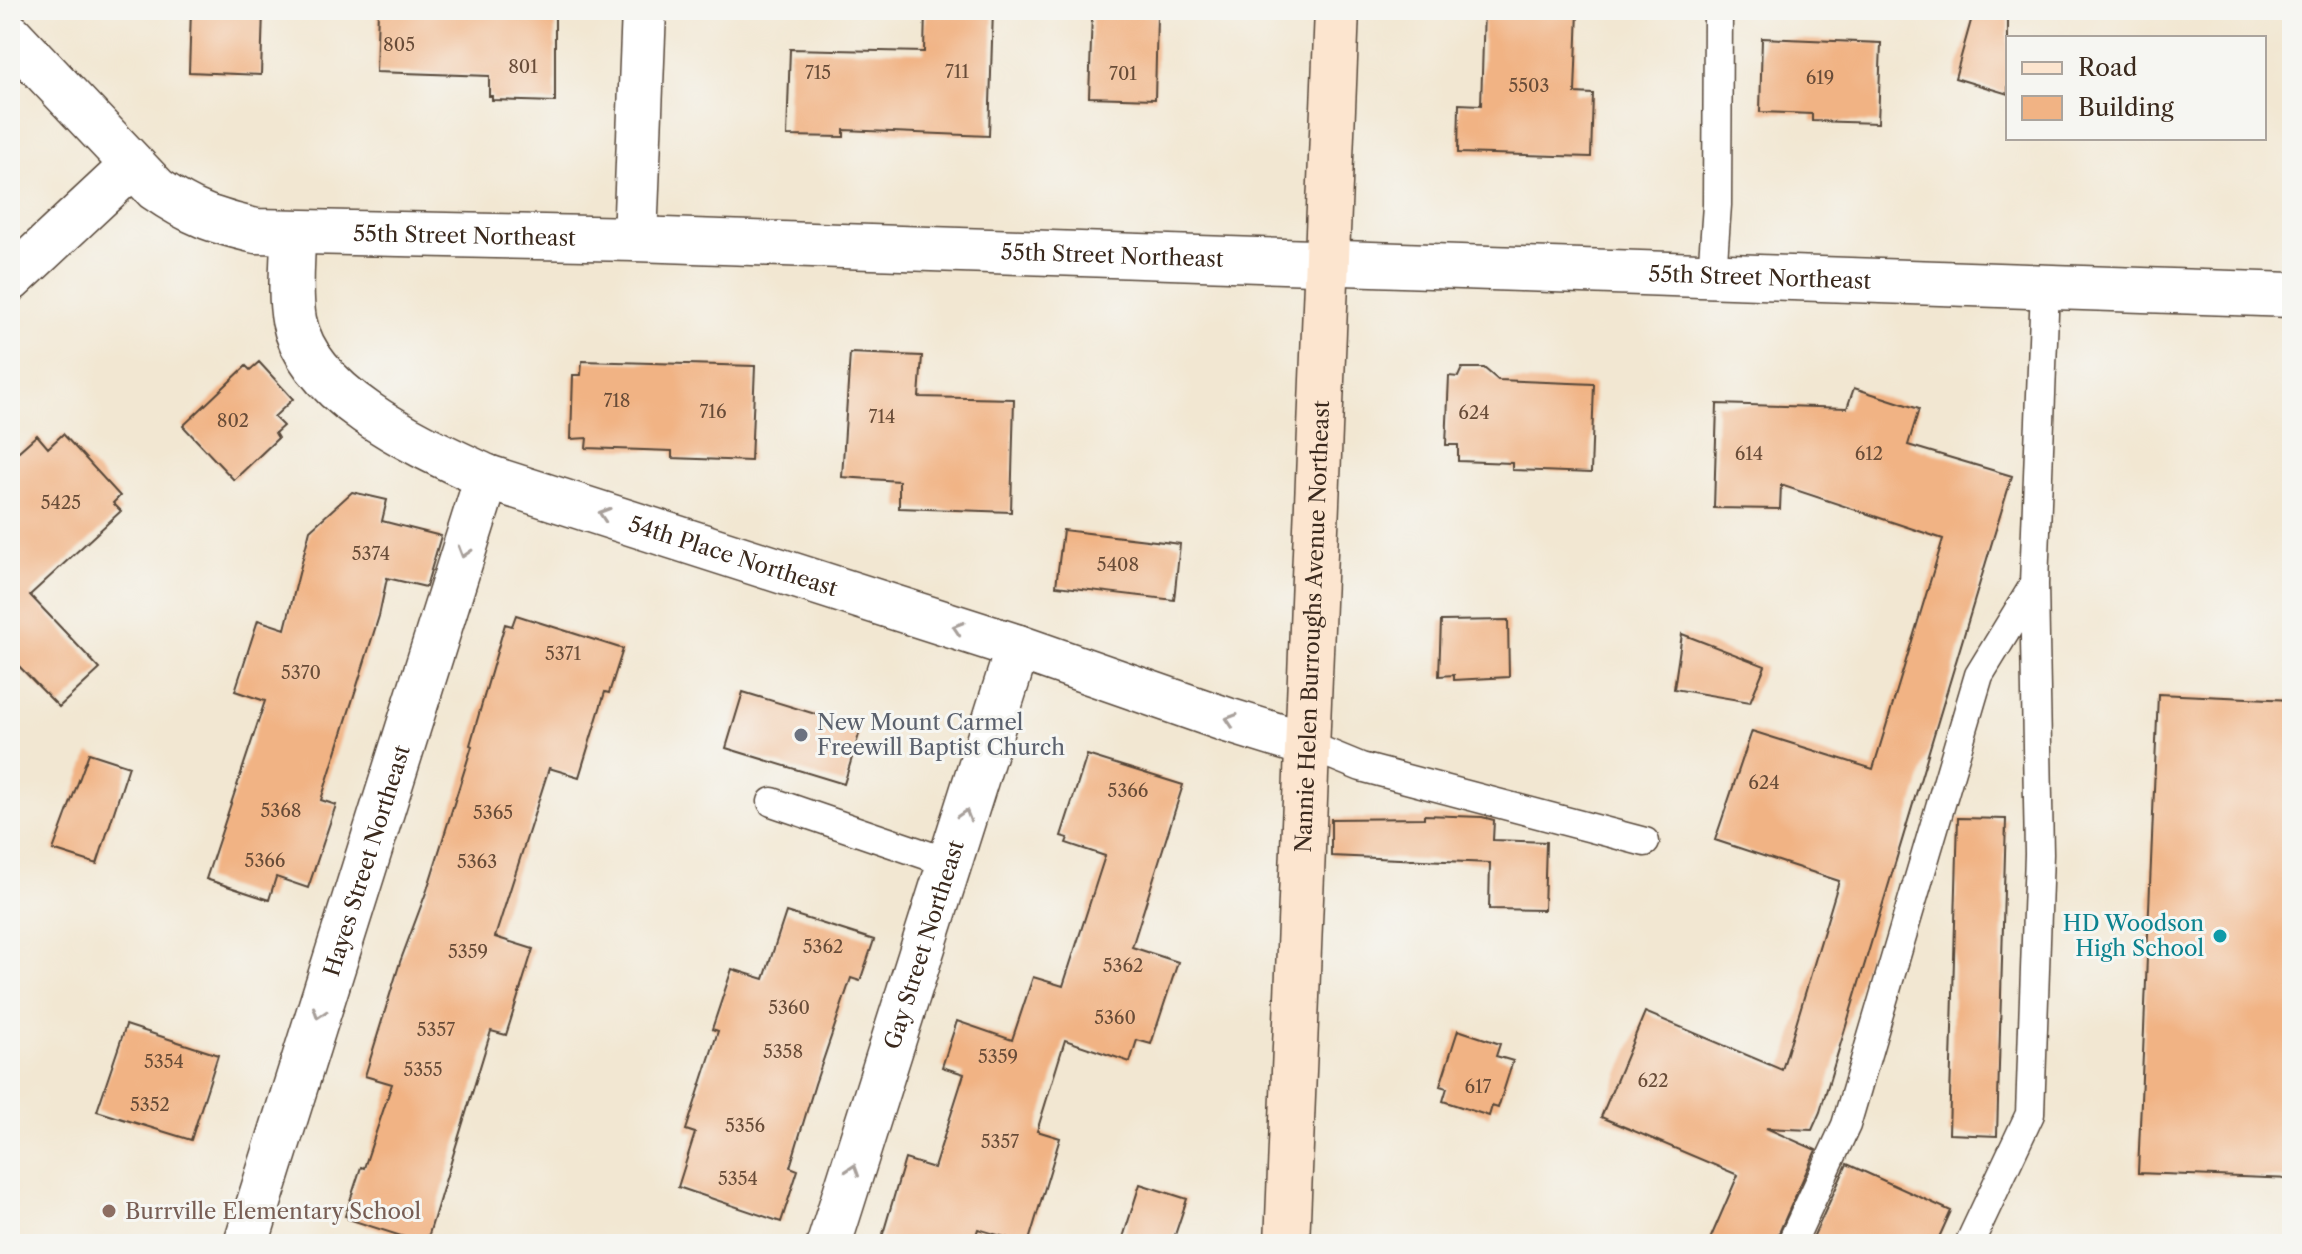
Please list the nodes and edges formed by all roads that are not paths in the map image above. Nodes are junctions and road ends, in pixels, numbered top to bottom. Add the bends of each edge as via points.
1 (644, 10) edge
2 (1337, 10) edge
3 (1718, 10) edge
4 (10, 35) edge
5 (132, 166) junction
6 (293, 234) junction
7 (635, 239) junction
8 (1328, 262) junction
9 (1712, 275) junction
10 (10, 280) edge
11 (2045, 286) junction
12 (2292, 295) edge
13 (487, 477) junction
14 (2034, 584) junction
15 (1018, 647) junction
16 (1305, 744) junction
17 (772, 802) dead end
18 (1645, 842) dead end
19 (950, 863) junction
20 (246, 1244) edge
21 (829, 1244) edge
22 (1287, 1244) edge
23 (1791, 1244) edge
24 (1969, 1244) edge

1 - 7 street
2 - 8 main road, Nannie Helen Burroughs Avenue Northeast
3 - 9 lane
4 - 5 street, 55th Street Northeast
5 - 6 street, 55th Street Northeast via 156,189 208,219
5 - 10 street
6 - 7 street, 55th Street Northeast
6 - 13 street, 54th Place Northeast via 294,320 311,359 387,429
7 - 8 street, 55th Street Northeast
8 - 9 street, 55th Street Northeast
8 - 16 main road, Nannie Helen Burroughs Avenue Northeast
9 - 11 street, 55th Street Northeast
11 - 12 street, 55th Street Northeast
11 - 14 lane
15 -> 13 street, 54th Place Northeast
13 -> 20 street, Hayes Street Northeast
14 - 23 lane via 1979,675 1846,1125
14 - 24 lane via 2039,854 2030,1114
16 -> 15 street, 54th Place Northeast
19 -> 15 street, Gay Street Northeast
16 - 18 lane via 1361,767
16 - 22 main road, Nannie Helen Burroughs Avenue Northeast
17 - 19 lane
21 -> 19 street, Gay Street Northeast

